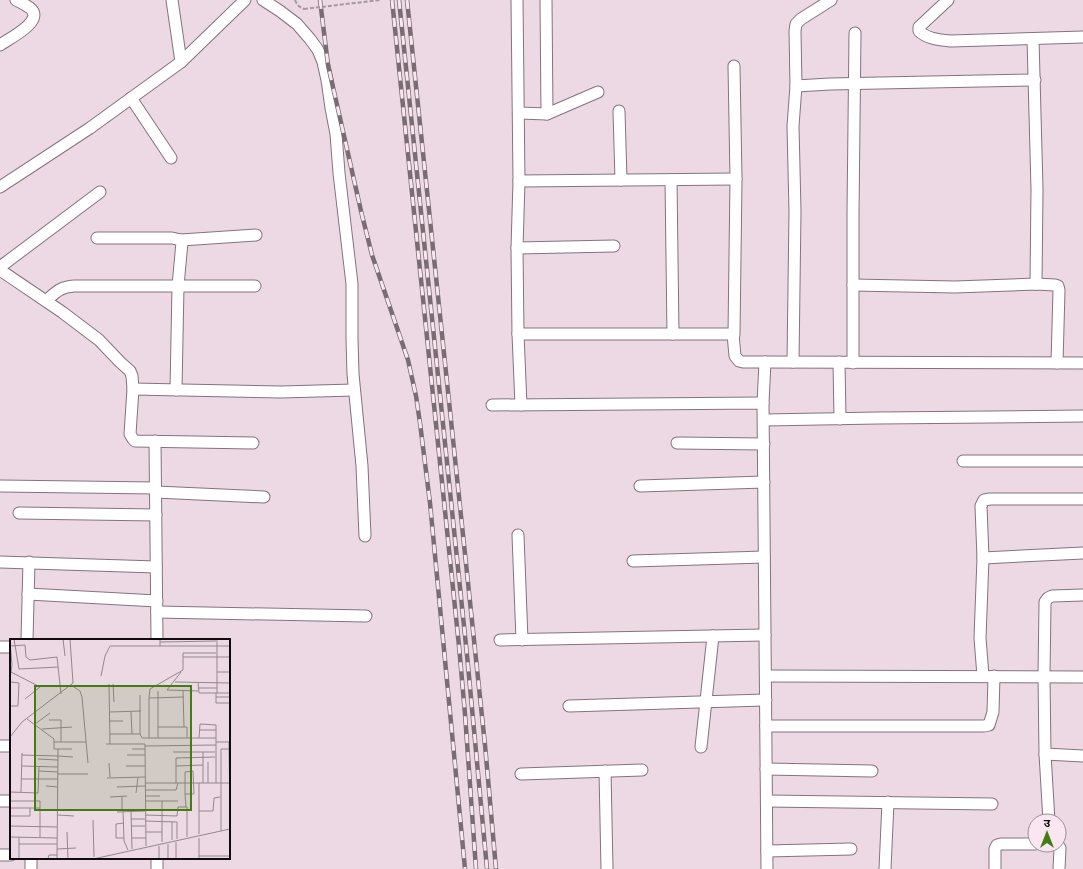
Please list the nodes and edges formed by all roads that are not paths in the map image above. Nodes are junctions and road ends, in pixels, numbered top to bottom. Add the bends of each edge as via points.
1 (16, 0) edge
2 (172, 0) edge
3 (245, 0) edge
4 (262, 0) edge
5 (517, 0) edge
6 (546, 0) edge
7 (831, 0) edge
8 (948, 0) edge
9 (855, 33) dead end
10 (1083, 37) edge
11 (1033, 39) junction
12 (0, 45) edge
13 (181, 62) junction
14 (734, 66) dead end
15 (1034, 80) junction
16 (855, 84) junction
17 (796, 86) junction
18 (598, 92) dead end
19 (131, 98) junction
20 (619, 111) dead end
21 (519, 112) junction
22 (548, 114) junction
23 (171, 158) dead end
24 (736, 179) junction
25 (621, 180) junction
26 (671, 180) junction
27 (519, 181) junction
28 (0, 187) edge
29 (100, 192) dead end
30 (256, 235) dead end
31 (97, 238) dead end
32 (181, 240) junction
33 (614, 246) dead end
34 (517, 248) junction
35 (0, 268) edge
36 (1036, 284) junction
37 (853, 285) junction
38 (178, 286) junction
39 (255, 286) dead end
40 (46, 301) junction
41 (518, 334) junction
42 (673, 334) junction
43 (734, 335) junction
44 (765, 362) junction
45 (792, 362) junction
46 (839, 362) junction
47 (853, 363) junction
48 (1083, 363) edge
49 (1056, 364) junction
50 (133, 389) junction
51 (176, 390) junction
52 (354, 390) junction
53 (763, 403) junction
54 (492, 405) dead end
55 (521, 405) junction
56 (1083, 416) edge
57 (840, 419) junction
58 (764, 420) junction
59 (155, 441) junction
60 (253, 443) dead end
61 (677, 443) dead end
62 (764, 444) junction
63 (963, 461) dead end
64 (1083, 461) edge
65 (764, 482) junction
66 (0, 486) edge
67 (640, 486) dead end
68 (156, 490) junction
69 (264, 497) dead end
70 (1083, 499) edge
71 (19, 513) dead end
72 (156, 515) junction
73 (518, 535) dead end
74 (365, 536) dead end
75 (1083, 553) edge
76 (764, 557) junction
77 (982, 558) junction
78 (633, 561) dead end
79 (0, 562) edge
80 (29, 562) junction
81 (156, 567) junction
82 (28, 594) junction
83 (1083, 595) edge
84 (157, 607) junction
85 (366, 616) dead end
86 (765, 635) junction
87 (713, 636) junction
88 (27, 639) edge
89 (157, 639) edge
90 (500, 640) dead end
91 (522, 640) junction
92 (766, 676) junction
93 (988, 676) junction
94 (1044, 676) junction
95 (1083, 677) edge
96 (766, 700) junction
97 (706, 701) junction
98 (569, 706) dead end
99 (766, 726) junction
100 (701, 747) dead end
101 (1045, 754) junction
102 (1083, 756) edge
103 (766, 769) junction
104 (642, 770) dead end
105 (605, 771) junction
106 (872, 771) dead end
107 (521, 774) dead end
108 (767, 801) junction
109 (888, 802) junction
110 (992, 804) dead end
111 (1049, 813) edge
112 (1027, 844) edge
113 (851, 849) dead end
114 (767, 850) junction
115 (1060, 853) edge
116 (32, 859) edge
117 (31, 869) edge
118 (608, 869) edge
119 (767, 869) edge
120 (885, 869) edge
121 (995, 869) edge
122 (1059, 869) edge

1 - 12 street via 30,8 33,19 30,25
2 - 13 street
3 - 13 street
4 - 52 street via 297,24 318,50 323,62 336,134 352,284
5 - 21 street
6 - 22 street
7 - 17 street via 796,24
8 - 11 street via 919,28 921,33 941,40
9 - 16 street
10 - 11 street
11 - 15 street
13 - 19 street
14 - 24 street
15 - 16 street
15 - 36 street
16 - 17 street
16 - 37 street
17 - 45 street via 793,126 795,211
18 - 22 street
19 - 23 street
19 - 28 street
20 - 25 street
21 - 22 street
21 - 27 street
24 - 26 street
24 - 43 street
25 - 26 street
25 - 27 street
26 - 42 street
27 - 34 street
29 - 35 street
30 - 32 street
31 - 32 street
32 - 38 street
33 - 34 street
34 - 41 street
35 - 40 street
36 - 37 street via 955,287
36 - 49 street via 1058,286
37 - 47 street
38 - 39 street
38 - 40 street via 67,286
38 - 51 street
40 - 50 street via 99,340 130,372
41 - 42 street
41 - 55 street
42 - 43 street
43 - 44 street via 735,356 739,361
44 - 45 street
44 - 53 street
45 - 46 street
46 - 47 street
46 - 57 street
47 - 49 street
48 - 49 street
50 - 51 street
50 - 59 street via 130,434 132,440
51 - 52 street
52 - 74 street via 362,466
53 - 55 street
53 - 58 street
54 - 55 street
56 - 57 street
57 - 58 street
58 - 62 street
59 - 60 street
59 - 68 street
61 - 62 street
62 - 65 street
63 - 64 street
65 - 67 street
65 - 76 street
66 - 68 street
68 - 69 street
68 - 72 street
70 - 77 street via 984,500
71 - 72 street
72 - 81 street
73 - 91 street
75 - 77 street
76 - 78 street
76 - 86 street
77 - 93 street via 980,638
79 - 80 street
80 - 81 street
80 - 82 street
81 - 84 street
82 - 84 street
82 - 88 street
83 - 94 street via 1052,596 1046,600
84 - 85 street
84 - 89 street
86 - 87 street
86 - 92 street
87 - 91 street
87 - 97 street
90 - 91 street
92 - 93 street
92 - 96 street
93 - 94 street
93 - 99 street via 993,712 989,725
94 - 95 street
94 - 101 street
96 - 97 street
96 - 99 street
97 - 98 street
97 - 100 street
99 - 103 street
101 - 102 street
101 - 111 street
103 - 106 street
103 - 108 street
104 - 105 street
105 - 107 street
105 - 118 street
108 - 109 street
108 - 114 street
109 - 110 street
109 - 120 street
112 - 121 street via 997,845
113 - 114 street
114 - 119 street
115 - 122 street
116 - 117 street

